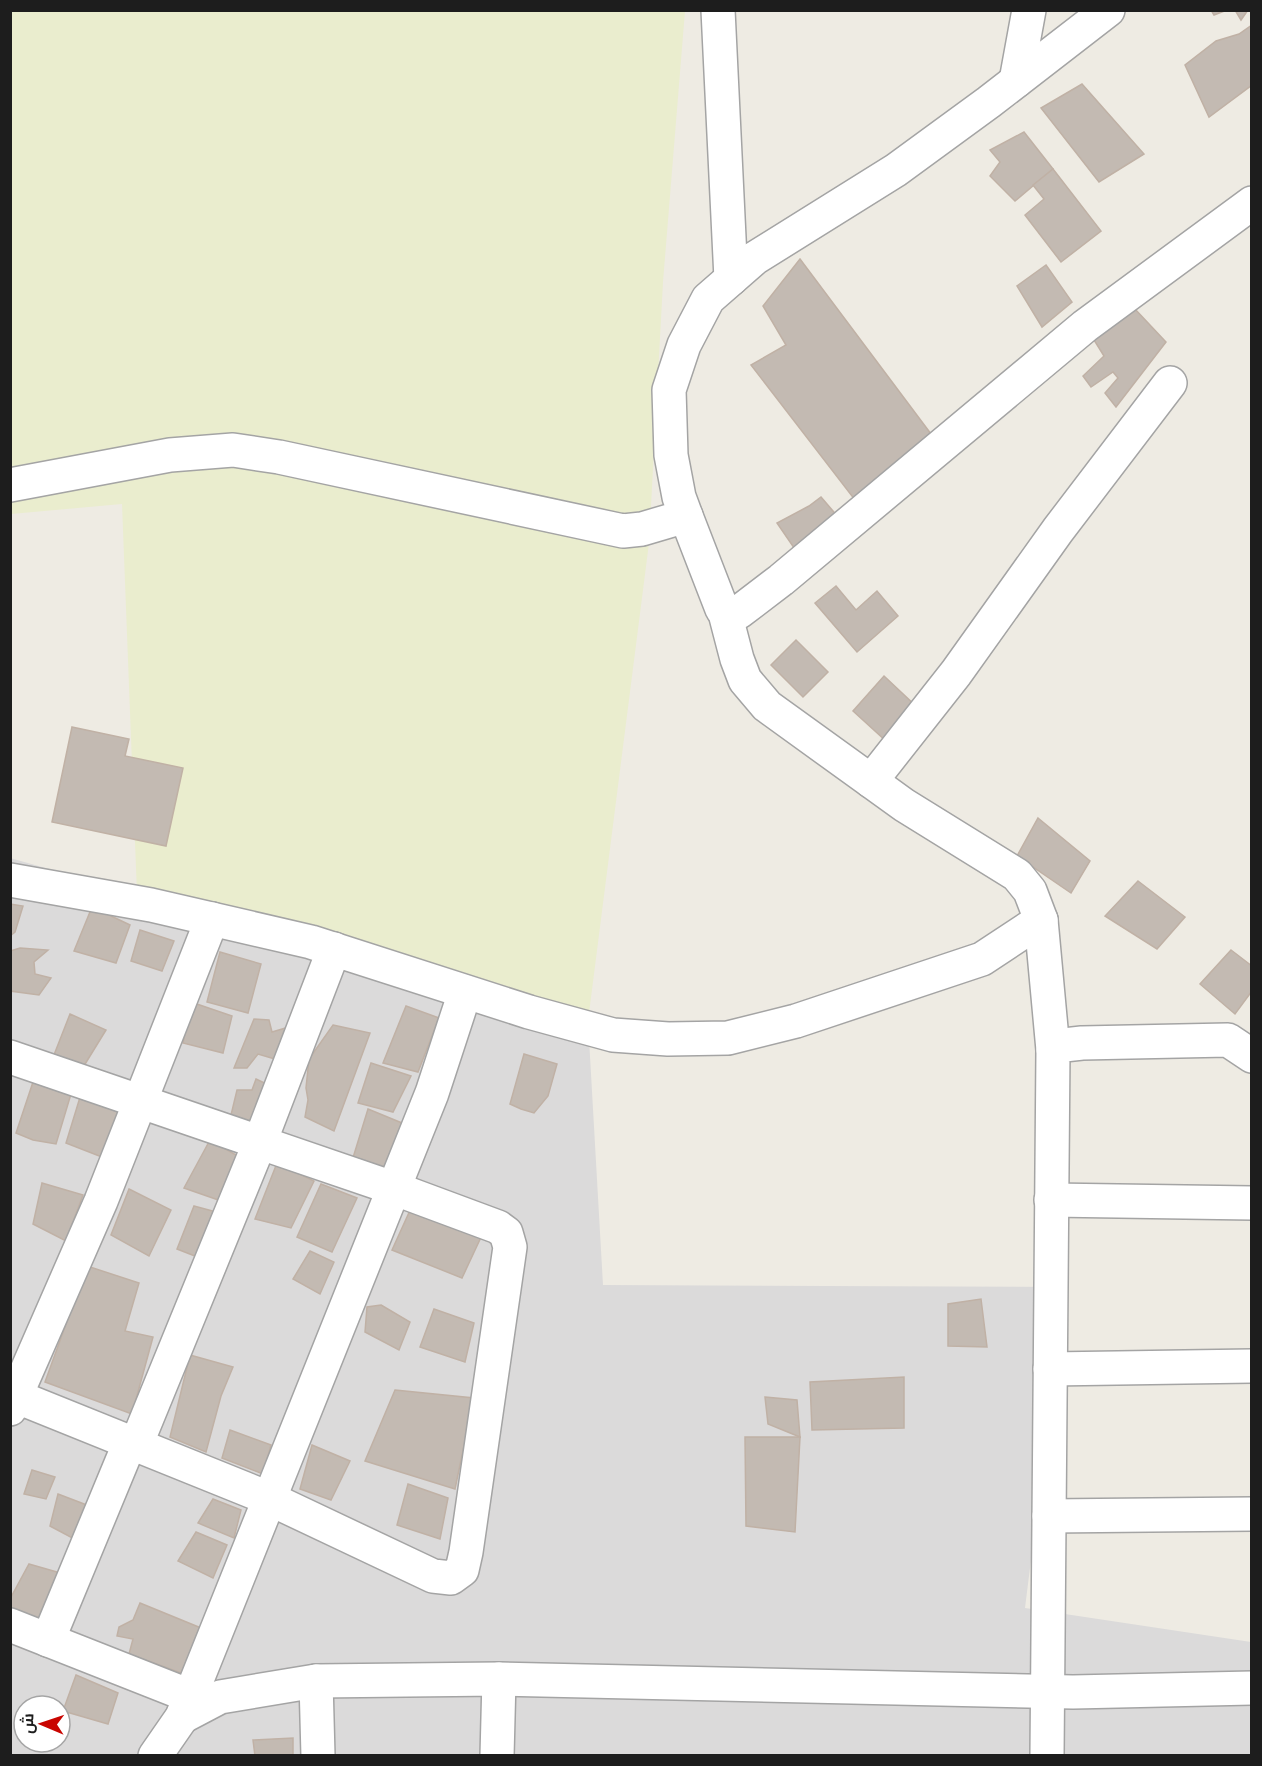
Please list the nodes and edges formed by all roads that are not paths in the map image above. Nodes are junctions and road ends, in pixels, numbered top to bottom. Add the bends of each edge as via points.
1 (718, 10) edge
2 (1029, 10) edge
3 (1108, 10) edge
4 (1016, 81) junction
5 (1251, 203) edge
6 (731, 279) junction
7 (1170, 383) dead end
8 (10, 485) edge
9 (686, 516) junction
10 (725, 613) junction
11 (871, 781) junction
12 (10, 880) edge
13 (212, 919) junction
14 (1041, 920) junction
15 (334, 950) junction
16 (465, 992) junction
17 (1053, 1050) junction
18 (1251, 1056) edge
19 (12, 1063) edge
20 (140, 1101) junction
21 (260, 1142) junction
22 (393, 1188) junction
23 (1051, 1200) junction
24 (1251, 1203) edge
25 (1251, 1366) edge
26 (1050, 1369) junction
27 (12, 1400) edge
28 (133, 1444) junction
29 (268, 1498) junction
30 (1251, 1514) edge
31 (1049, 1516) junction
32 (10, 1625) edge
33 (48, 1640) junction
34 (499, 1679) junction
35 (316, 1681) junction
36 (1251, 1688) edge
37 (1048, 1692) junction
38 (186, 1707) junction
39 (155, 1755) edge
40 (318, 1755) edge
41 (497, 1755) edge
42 (1047, 1755) edge

1 - 6 street
2 - 4 street
3 - 4 street
4 - 6 street via 896,170 755,258
5 - 10 street via 1085,326 781,580 739,612
6 - 9 street via 708,299 684,345 669,390 671,455
7 - 11 street via 956,673
8 - 9 street via 170,455 233,450 623,531
9 - 10 street
10 - 11 street via 745,680 767,706
11 - 14 street via 1017,875 1030,891
12 - 13 street
13 - 15 street
13 - 20 street
14 - 16 street via 982,959 796,1021 728,1038 614,1035
14 - 17 street
15 - 16 street
15 - 21 street
16 - 22 street via 432,1093
17 - 18 street via 1082,1043 1228,1040
17 - 23 street
19 - 20 street
20 - 21 street
20 - 27 street via 101,1201
21 - 22 street
21 - 28 street
22 - 29 street
22 - 29 street via 498,1227 506,1233 510,1246 462,1570 451,1578 433,1576
23 - 24 street
23 - 26 street
25 - 26 street
26 - 31 street
27 - 28 street
28 - 29 street
28 - 33 street
29 - 38 street
30 - 31 street
31 - 37 street
32 - 33 street
33 - 38 street
34 - 35 street
34 - 37 street
34 - 41 street
35 - 38 street via 220,1697
35 - 40 street
36 - 37 street
37 - 42 street
38 - 39 street

